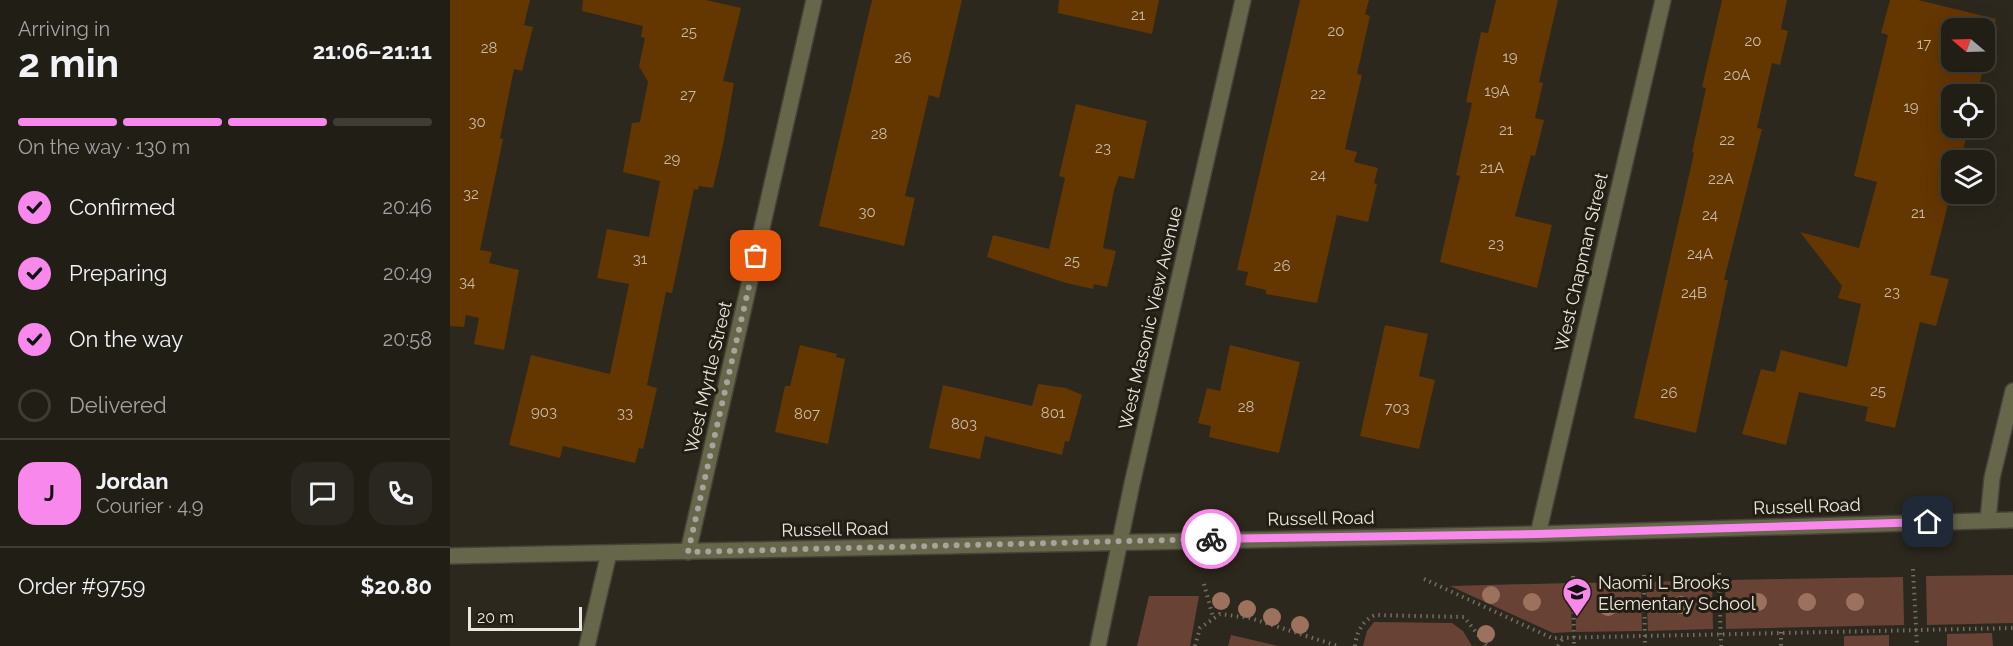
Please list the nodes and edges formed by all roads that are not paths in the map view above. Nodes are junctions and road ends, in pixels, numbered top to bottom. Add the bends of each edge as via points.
1 (814, 0) edge
2 (1243, 0) edge
3 (1663, 0) edge
4 (2013, 391) edge
5 (1988, 520) junction
6 (2013, 520) edge
7 (1538, 534) junction
8 (1121, 541) junction
9 (688, 552) junction
10 (609, 553) junction
11 (450, 556) edge
12 (587, 646) edge
13 (1098, 646) edge

1 - 9 street, West Myrtle Street
2 - 8 street, West Masonic View Avenue
3 - 7 street, West Chapman Street
4 - 5 street via 1992,478
5 - 6 street, Russell Road
5 - 7 street, Russell Road
7 - 8 street, Russell Road
8 - 9 street, Russell Road
8 - 13 street, West Masonic View Avenue
9 - 10 street, Russell Road
10 - 11 street, Russell Road
10 - 12 street

